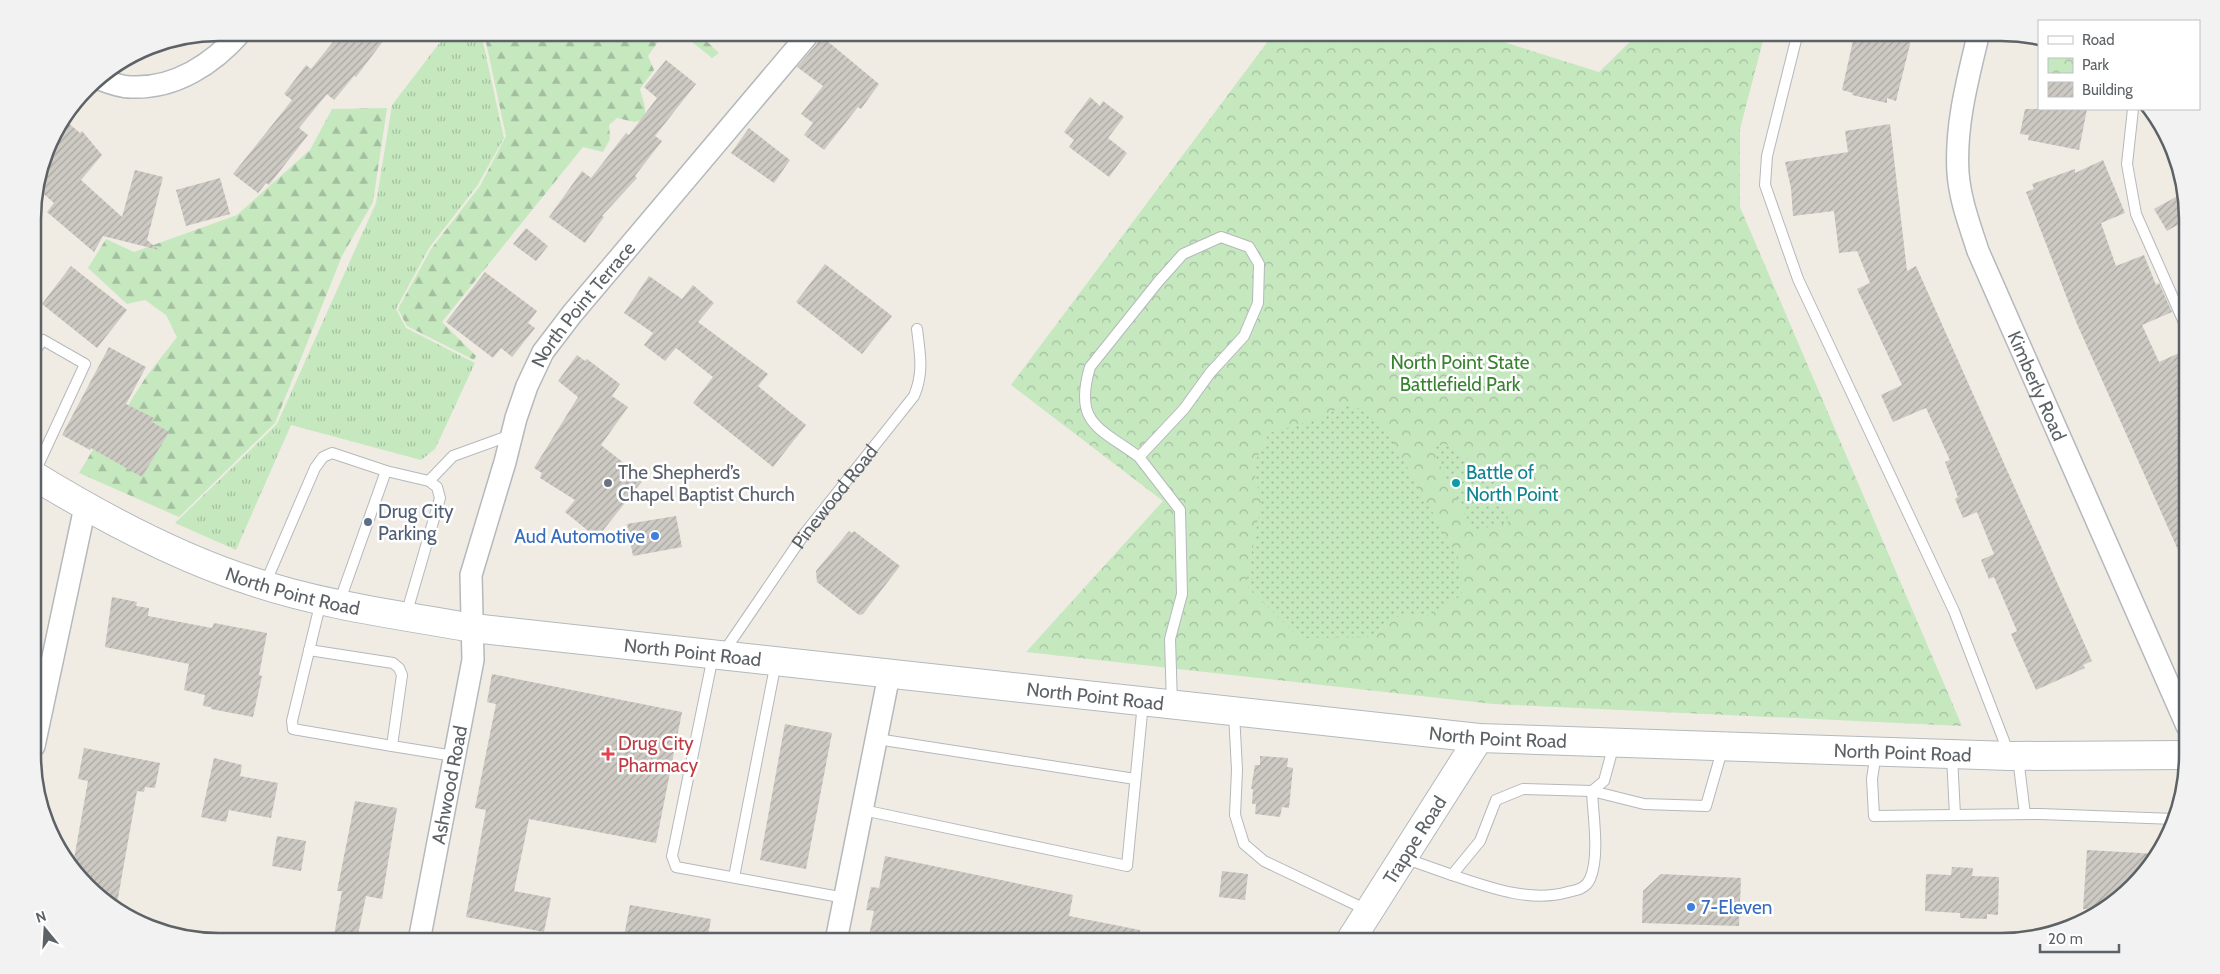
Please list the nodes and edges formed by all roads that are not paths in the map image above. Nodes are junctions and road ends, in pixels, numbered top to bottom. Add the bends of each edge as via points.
1 (232, 41) edge
2 (803, 41) edge
3 (1796, 41) edge
4 (1977, 41) edge
5 (107, 81) edge
6 (2133, 110) edge
7 (2179, 311) edge
8 (917, 328) dead end
9 (42, 343) edge
10 (512, 435) junction
11 (1139, 457) junction
12 (42, 459) edge
13 (386, 471) junction
14 (42, 480) edge
15 (429, 481) junction
16 (85, 507) junction
17 (265, 585) junction
18 (330, 601) junction
19 (406, 616) junction
20 (472, 628) junction
21 (309, 650) junction
22 (717, 656) junction
23 (776, 662) junction
24 (889, 675) junction
25 (1143, 702) junction
26 (1172, 705) junction
27 (2179, 708) edge
28 (1234, 712) junction
29 (41, 713) edge
30 (1479, 738) junction
31 (877, 739) junction
32 (1614, 743) junction
33 (392, 746) junction
34 (1723, 746) junction
35 (1876, 751) junction
36 (1952, 754) junction
37 (2179, 755) edge
38 (454, 756) junction
39 (2014, 756) junction
40 (1136, 779) junction
41 (1592, 791) junction
42 (863, 810) junction
43 (2025, 814) junction
44 (1955, 815) junction
45 (2167, 819) edge
46 (1400, 857) junction
47 (1452, 874) junction
48 (734, 877) junction
49 (845, 898) junction
50 (1368, 911) junction
51 (421, 933) edge
52 (838, 933) edge
53 (1355, 933) edge

1 - 5 street via 196,72 163,83 130,87
2 - 10 street, North Point Terrace via 543,352 527,386
3 - 39 lane via 1767,156 1764,185 1798,279 1954,611
4 - 27 street, Kimberly Road via 1960,117 1958,174 1964,208 1978,251
6 - 7 lane via 2127,164 2136,214
8 - 22 lane, Pinewood Road via 921,380 914,396 804,533
9 - 12 lane via 44,340 85,364
10 - 15 lane via 453,456
10 - 20 street, North Point Terrace via 471,575
11 - 11 lane via 1184,409 1210,373 1244,336 1258,303 1259,264 1249,247 1221,237 1183,254 1090,367 1084,384 1084,404 1092,422
11 - 26 lane via 1180,510 1182,594 1170,639
13 - 15 lane
13 - 17 lane via 332,453 323,457 315,468
13 - 18 lane
14 - 16 street, North Point Road
15 - 19 lane via 437,487 440,498
16 - 17 street, North Point Road via 194,559
16 - 29 street
17 - 18 street, North Point Road
18 - 19 street, North Point Road
18 - 21 lane
19 - 20 street, North Point Road
20 - 22 street, North Point Road
20 - 38 street, Ashwood Road via 473,660
21 - 33 lane via 393,663 399,668 402,675
21 - 33 lane via 292,721 293,729
22 - 23 street, North Point Road
22 - 48 lane via 672,856 676,867
23 - 24 street, North Point Road
23 - 48 lane
24 - 25 street, North Point Road
24 - 31 street
25 - 26 street, North Point Road
25 - 40 lane
26 - 28 street, North Point Road
28 - 30 street, North Point Road
28 - 50 lane via 1236,815 1244,844 1264,861
30 - 32 street, North Point Road
30 - 46 street, Trappe Road
31 - 40 lane
31 - 42 street
32 - 34 street, North Point Road
32 - 41 lane via 1604,781
33 - 38 lane
34 - 35 street, North Point Road
34 - 41 lane via 1706,806 1644,804
35 - 36 street, North Point Road
35 - 44 lane via 1872,779 1874,816
36 - 39 street, North Point Road
36 - 44 lane
37 - 39 street, North Point Road
38 - 51 street, Ashwood Road
39 - 43 lane
40 - 42 lane via 1127,866
41 - 47 lane via 1523,789 1496,800 1480,841
41 - 47 lane via 1595,861 1590,880 1582,889 1533,896 1489,887
42 - 49 street
43 - 44 lane
43 - 45 lane
46 - 47 lane
46 - 50 street, Trappe Road
48 - 49 lane
49 - 52 street
50 - 53 street, Trappe Road

